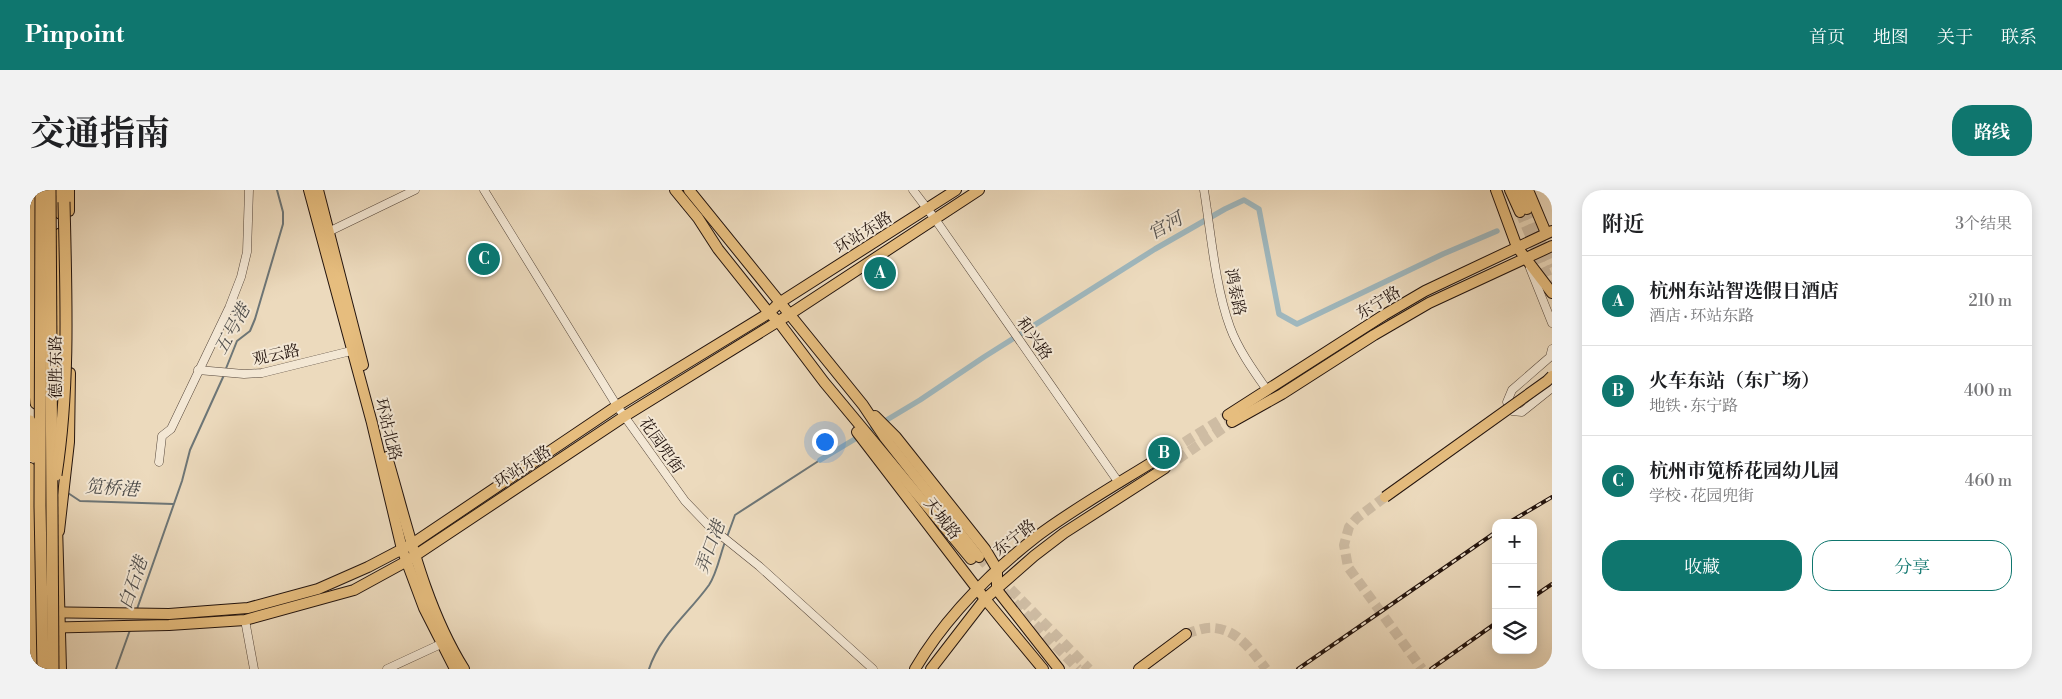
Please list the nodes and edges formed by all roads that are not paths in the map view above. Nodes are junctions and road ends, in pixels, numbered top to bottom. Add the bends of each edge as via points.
1 (30, 190) edge
2 (36, 190) edge
3 (41, 190) edge
4 (50, 190) edge
5 (55, 190) edge
6 (60, 190) edge
7 (69, 190) edge
8 (250, 190) edge
9 (309, 190) edge
10 (318, 190) edge
11 (415, 190) edge
12 (484, 190) edge
13 (675, 190) edge
14 (689, 190) edge
15 (912, 190) edge
16 (956, 190) edge
17 (979, 190) edge
18 (1496, 190) edge
19 (1510, 190) edge
20 (1519, 190) edge
21 (1528, 190) edge
22 (1204, 193) edge
23 (64, 196) edge
24 (926, 210) junction
25 (935, 219) junction
26 (1549, 232) edge
27 (325, 234) junction
28 (1517, 247) junction
29 (1551, 248) edge
30 (1527, 259) junction
31 (1552, 293) edge
32 (779, 303) junction
33 (769, 313) junction
34 (790, 314) junction
35 (778, 321) junction
36 (1552, 323) edge
37 (1552, 349) edge
38 (355, 350) junction
39 (198, 370) junction
40 (1552, 376) edge
41 (1552, 388) edge
42 (1267, 390) junction
43 (863, 405) junction
44 (617, 406) junction
45 (56, 415) junction
46 (625, 416) junction
47 (34, 418) edge
48 (887, 434) junction
49 (871, 444) junction
50 (1159, 458) tunnel mouth
51 (159, 462) dead end
52 (30, 468) edge
53 (1166, 468) tunnel mouth
54 (34, 483) junction
55 (1119, 484) junction
56 (1385, 497) tunnel mouth
57 (53, 505) junction
58 (412, 544) junction
59 (402, 549) junction
60 (411, 558) junction
61 (997, 569) junction
62 (978, 589) junction
63 (997, 590) junction
64 (985, 599) junction
65 (33, 612) junction
66 (60, 612) junction
67 (245, 620) junction
68 (61, 627) junction
69 (33, 628) junction
70 (1186, 634) tunnel mouth
71 (441, 644) junction
72 (33, 669) edge
73 (42, 669) edge
74 (53, 669) edge
75 (62, 669) edge
76 (254, 669) edge
77 (387, 669) edge
78 (455, 669) edge
79 (464, 669) edge
80 (873, 669) edge
81 (915, 669) edge
82 (930, 669) edge
83 (1043, 669) edge
84 (1059, 669) edge
85 (1139, 669) edge

1 - 47 highway
2 - 47 main road, 德胜东路
3 - 57 highway, bridge
4 - 57 highway, bridge
5 - 45 main road, 德胜东路
6 - 45 highway
7 - 57 main road, 德胜东路 via 70,404 66,479
8 - 39 street via 247,252 241,277
9 - 27 main road, 环站北路
10 - 27 main road, 环站北路
11 - 27 street
12 - 44 street, 花园兜街
13 - 33 main road, 天城路
14 - 32 main road, 天城路
15 - 24 street, 和兴路
16 - 24 main road, 环站东路
17 - 25 main road, 环站东路
18 - 28 main road
19 - 20 main road via 1524,211
21 - 26 main road
22 - 42 street, 鸿泰路 via 1230,327
23 - 57 highway, bridge via 65,384
24 - 25 street, 和兴路
24 - 32 main road, 环站东路
25 - 34 main road, 环站东路
25 - 55 street, 和兴路
26 - 28 main road, 东宁路
26 - 29 street
27 - 38 main road, 环站北路
28 - 30 main road
28 - 42 main road, 东宁路 via 1425,291
29 - 30 main road, 东宁路
30 - 31 main road
30 - 36 street
30 - 42 main road, 东宁路 via 1429,303 1282,394 1230,418
32 - 33 main road, 环站东路
32 - 34 main road, 天城路
33 - 35 main road, 天城路
33 - 44 main road, 环站东路
34 - 35 main road, 环站东路
34 - 43 main road, 天城路
35 - 46 main road, 环站东路
35 - 49 main road, 天城路
37 - 41 street via 1550,357 1512,390 1507,402 1512,411 1522,412
38 - 39 street, 观云路 via 262,373
38 - 58 main road, 环站北路
38 - 59 main road, 环站北路
39 - 51 street via 171,429 162,436
40 - 56 main road, bridge
43 - 48 main road, 天城路
43 - 48 main road, 天城路 via 882,422
44 - 46 street, 花园兜街
44 - 58 main road, 环站东路
45 - 57 main road, 德胜东路
46 - 60 main road, 环站东路
46 - 80 street, 花园兜街 via 685,501 708,525
47 - 54 main road, 德胜东路
47 - 57 highway, bridge
48 - 49 main road, 天城路 via 975,558
48 - 61 main road, 天城路 via 985,549
49 - 62 main road, 天城路
50 - 55 main road, 东宁路
52 - 54 main road, 德胜东路
53 - 63 main road, 东宁路 via 1064,533
54 - 65 main road, 德胜东路
55 - 61 main road, 东宁路 via 1037,536
57 - 66 main road, 德胜东路 via 58,542
57 - 73 highway, bridge
57 - 74 highway, bridge
58 - 59 main road, 环站东路
58 - 60 main road, 环站北路
59 - 60 main road, 环站北路
59 - 66 main road, 环站东路 via 318,589 248,608 162,614
60 - 67 main road, 环站东路 via 354,590
60 - 71 main road, 环站北路 via 424,608
60 - 79 main road, 环站北路
61 - 62 main road, 东宁路
61 - 63 main road
62 - 64 main road, 天城路
62 - 81 main road, 东宁路 via 950,620
63 - 64 main road, 东宁路
63 - 84 main road
64 - 82 main road, 东宁路
64 - 83 main road, 天城路
65 - 66 main road, 环站东路
65 - 69 main road, 德胜东路
66 - 68 main road, 德胜东路
67 - 68 main road, 环站东路
67 - 76 street
68 - 69 main road, 环站东路
68 - 75 main road, 德胜东路
69 - 72 main road, 德胜东路
70 - 85 main road
71 - 77 street
71 - 78 main road, 环站北路

